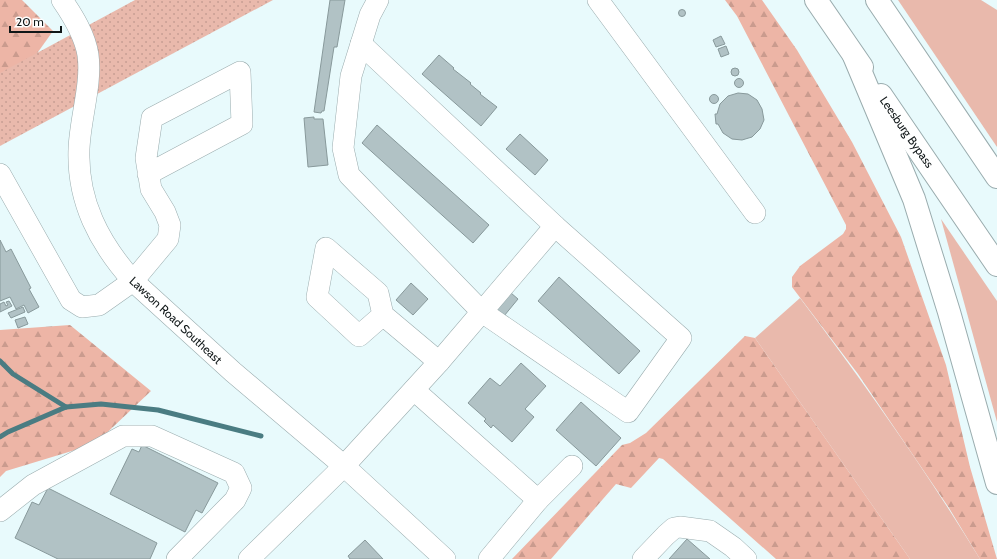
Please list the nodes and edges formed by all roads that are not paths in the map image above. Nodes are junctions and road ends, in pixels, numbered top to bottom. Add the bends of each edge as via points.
1 (62, 0) edge
2 (378, 0) edge
3 (598, 0) edge
4 (816, 0) edge
5 (877, 0) edge
6 (361, 44) junction
7 (854, 56) junction
8 (0, 174) edge
9 (148, 174) junction
10 (997, 177) edge
11 (755, 213) dead end
12 (556, 226) junction
13 (997, 265) edge
14 (133, 281) junction
15 (482, 312) junction
16 (383, 315) dead end
17 (439, 362) junction
18 (414, 390) junction
19 (344, 466) junction
20 (572, 466) dead end
21 (997, 483) edge
22 (538, 500) junction
23 (0, 511) edge
24 (177, 559) edge
25 (249, 559) edge
26 (445, 559) edge
27 (489, 559) edge
28 (643, 559) edge
29 (746, 559) edge

1 - 14 street, Lawson Road Southeast via 76,23 88,54 79,148 84,199 105,246
2 - 6 street via 370,15
3 - 11 street
4 - 7 highway, Leesburg Bypass
5 - 10 highway
6 - 12 street
6 - 15 street via 351,76 343,148 349,175
7 - 13 highway, Leesburg Bypass
7 - 21 highway via 916,206 947,304
8 - 14 street via 71,300 82,307 99,305
9 - 9 street via 242,124 240,72 152,118 146,158
9 - 14 street via 151,189 170,226 168,239
12 - 15 street
12 - 15 street via 681,338 628,412
14 - 19 street, Lawson Road Southeast via 233,372
15 - 17 street
16 - 17 street
17 - 18 street
18 - 19 street
18 - 22 street
19 - 25 street
19 - 26 street, Lawson Road Southeast
20 - 22 street
22 - 27 street
23 - 24 street via 34,485 123,436 152,436 234,473 241,488 236,500
28 - 29 street via 670,531 680,527 710,531

